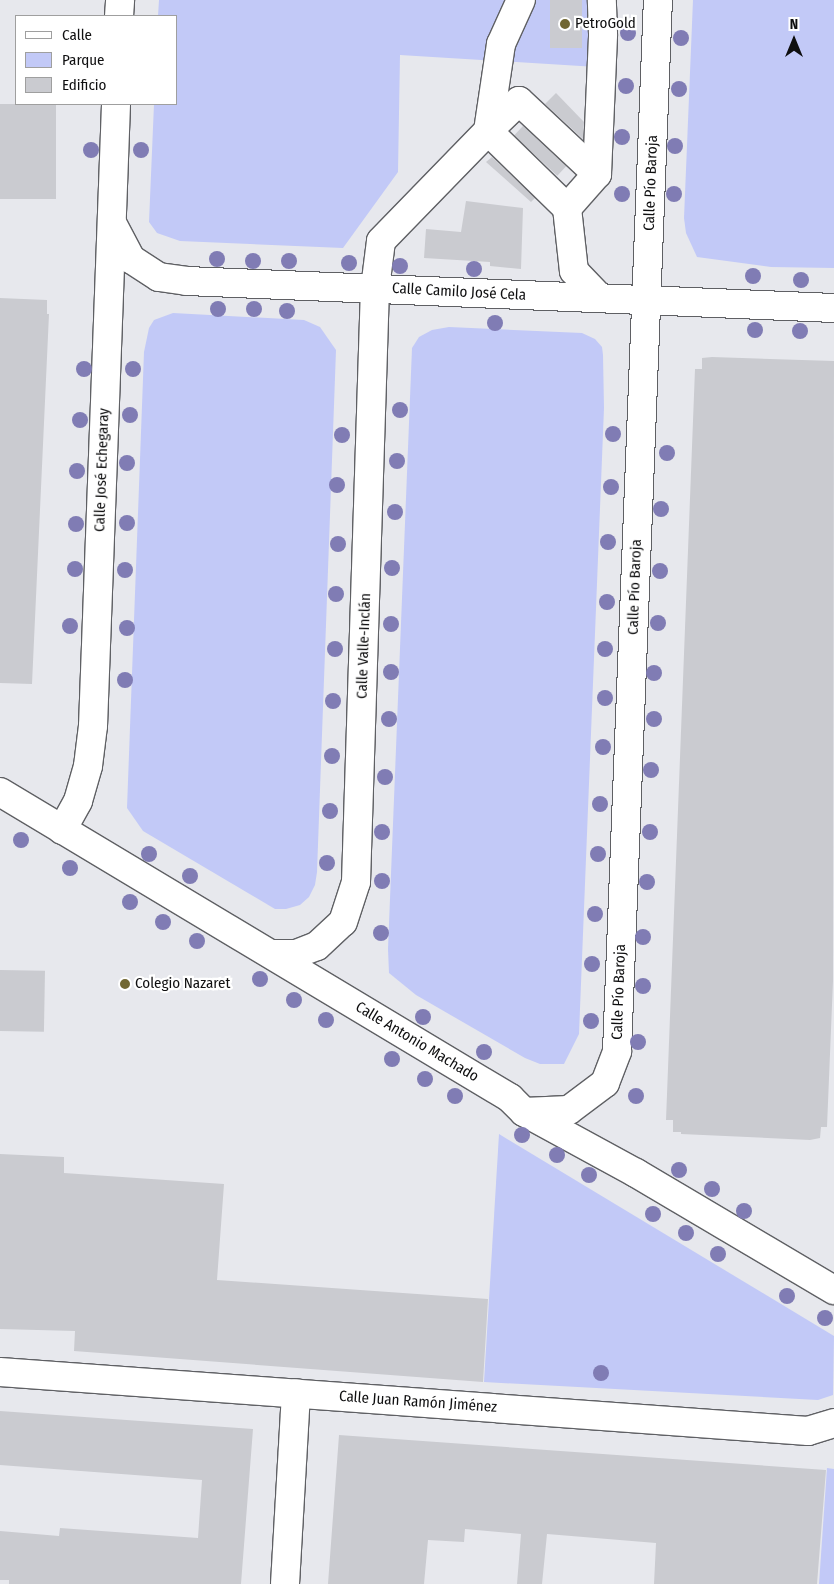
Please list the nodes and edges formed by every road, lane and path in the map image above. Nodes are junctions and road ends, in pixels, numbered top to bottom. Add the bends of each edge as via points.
1 (120, 0) edge
2 (521, 0) edge
3 (602, 0) edge
4 (658, 0) edge
5 (119, 15) edge
6 (116, 105) edge
7 (488, 131) junction
8 (597, 174) junction
9 (567, 208) junction
10 (112, 223) junction
11 (375, 288) junction
12 (600, 298) junction
13 (646, 300) junction
14 (834, 308) edge
15 (0, 792) edge
16 (62, 830) junction
17 (273, 954) junction
18 (524, 1112) junction
19 (834, 1290) edge
20 (0, 1372) edge
21 (296, 1393) junction
22 (834, 1423) edge
23 (285, 1584) edge

1 - 5 street
2 - 7 street via 501,44
3 - 8 street
4 - 13 street, Calle Pío Baroja
6 - 10 street, Calle José Echegaray
7 - 8 street, Calle Valle-Inclán via 520,101
7 - 9 street
7 - 11 street, Calle Valle-Inclán via 381,241
8 - 9 street
9 - 12 street via 574,271
10 - 11 street, Calle Camilo José Cela via 131,259 159,277 188,281
10 - 16 street, Calle José Echegaray via 93,726 88,766 78,801
11 - 12 street, Calle Camilo José Cela
11 - 17 street, Calle Valle-Inclán via 356,882 343,922 317,946 296,954
12 - 13 street, Calle Camilo José Cela
13 - 14 street, Calle Camilo José Cela
13 - 18 street, Calle Pío Baroja via 617,1051 605,1083 568,1110
15 - 16 street, Calle Antonio Machado
16 - 17 street, Calle Antonio Machado
17 - 18 street, Calle Antonio Machado via 510,1098
18 - 19 street, Calle Antonio Machado via 636,1173
20 - 21 street, Calle Juan Ramón Jiménez
21 - 22 street, Calle Juan Ramón Jiménez via 808,1432
21 - 23 street

